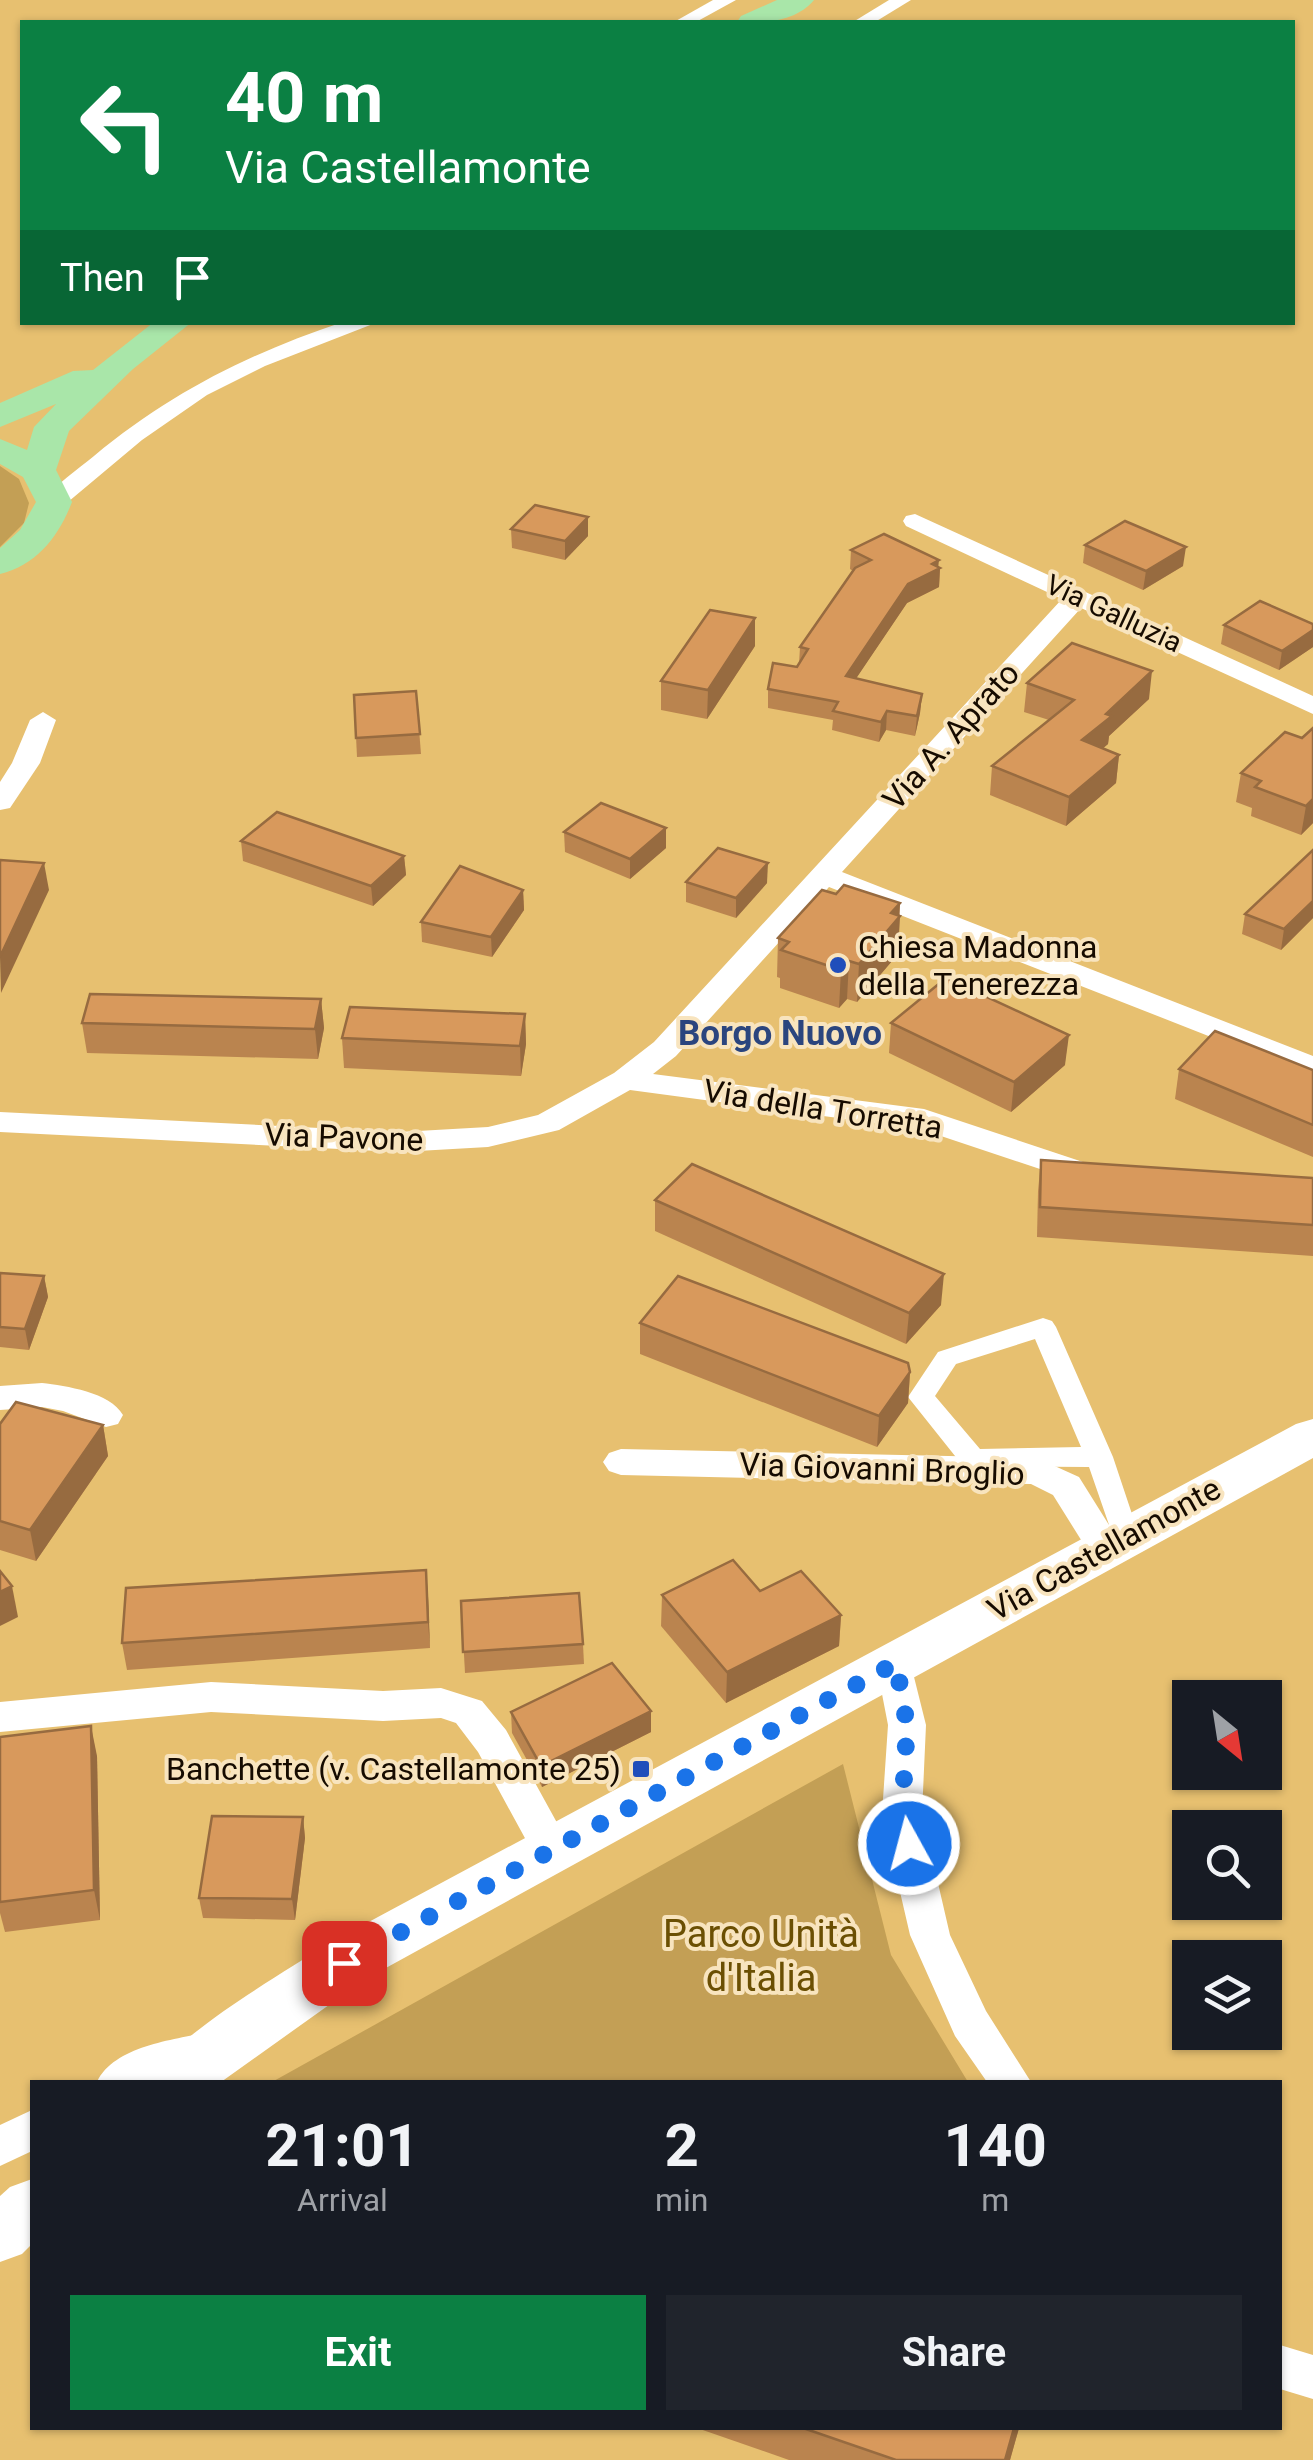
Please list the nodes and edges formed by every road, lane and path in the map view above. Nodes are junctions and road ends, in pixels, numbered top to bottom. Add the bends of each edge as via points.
1 (727, 0) edge
2 (800, 0) edge
3 (902, 0) edge
4 (687, 20) edge
5 (755, 20) edge
6 (866, 20) edge
7 (172, 325) edge
8 (358, 325) edge
9 (121, 362) junction
10 (0, 416) edge
11 (0, 450) edge
12 (46, 486) junction
13 (915, 521) dead end
14 (0, 562) edge
15 (1078, 596) junction
16 (1313, 706) edge
17 (43, 720) dead end
18 (0, 802) edge
19 (824, 875) junction
20 (665, 1049) joint
21 (1313, 1067) edge
22 (625, 1080) junction
23 (0, 1122) edge
24 (1114, 1174) edge
25 (0, 1398) edge
26 (106, 1416) dead end
27 (1313, 1436) edge
28 (1099, 1457) junction
29 (621, 1462) dead end
30 (1116, 1543) junction
31 (896, 1663) junction
32 (0, 1717) edge
33 (552, 1850) junction
34 (222, 2047) junction
35 (122, 2080) edge
36 (181, 2080) edge
37 (1009, 2080) edge
38 (30, 2130) edge
39 (0, 2147) edge
40 (30, 2208) edge
41 (0, 2234) edge
42 (1282, 2368) edge
43 (1313, 2377) edge

1 - 4 street
2 - 5 main road
3 - 6 street
7 - 9 main road
8 - 12 street via 221,378
9 - 10 main road
9 - 12 main road via 52,428
11 - 12 main road
12 - 14 main road via 45,526
13 - 15 street, Via Galluzia
15 - 16 street, Via Galluzia
15 - 19 street, Via A. Aprato
17 - 18 street
19 - 20 street, Via A. Aprato
19 - 21 street
20 - 22 street, Via Pavone
22 - 23 street, Via Pavone via 548,1123 488,1137 400,1142
22 - 24 street, Via della Torretta via 924,1120 1074,1172
25 - 26 street via 54,1394
27 - 30 main road, Via Castellamonte
28 - 28 street via 1043,1328 947,1358 921,1397 973,1459
28 - 30 street
29 - 30 street, Via Giovanni Broglio via 1038,1471 1066,1486
30 - 31 main road, Via Castellamonte
31 - 33 main road, Via Castellamonte
31 - 37 street via 907,1725 902,1814 930,1935 970,2022
32 - 33 street via 211,1698 441,1704 469,1712 492,1742
33 - 34 main road, Via Castellamonte via 344,1963
34 - 35 street, Via Castellamonte via 155,2062
34 - 36 main road, Via Castellamonte
38 - 39 street
40 - 41 main road
42 - 43 street

